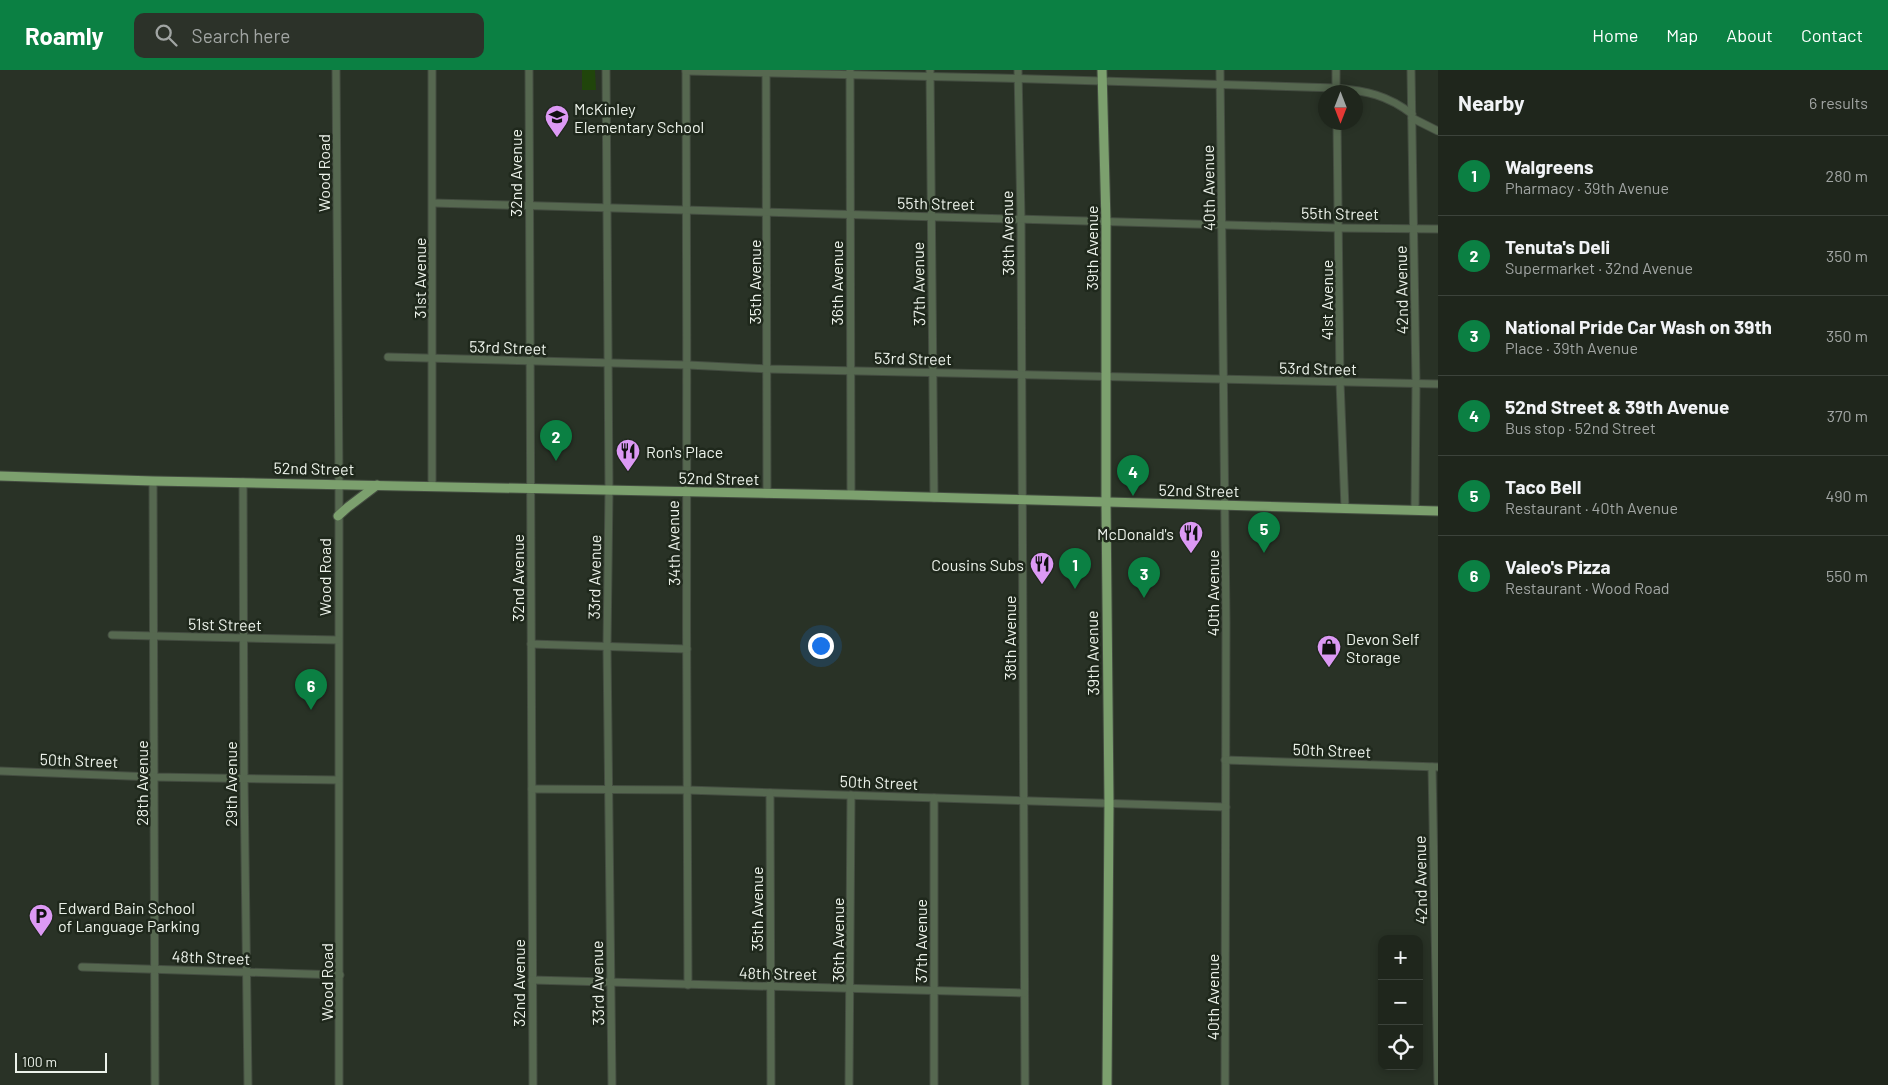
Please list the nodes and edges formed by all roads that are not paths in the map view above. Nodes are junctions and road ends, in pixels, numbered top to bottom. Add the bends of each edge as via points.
1 (336, 70) edge
2 (432, 70) edge
3 (529, 70) edge
4 (606, 70) edge
5 (1018, 70) edge
6 (1102, 70) edge
7 (1220, 70) edge
8 (1336, 70) edge
9 (1411, 70) edge
10 (686, 71) edge
11 (766, 71) edge
12 (850, 72) edge
13 (930, 74) edge
14 (1018, 79) junction
15 (1103, 82) junction
16 (1220, 84) junction
17 (1336, 85) edge
18 (1318, 89) edge
19 (1363, 92) edge
20 (1412, 116) junction
21 (1337, 130) edge
22 (1438, 131) edge
23 (433, 203) junction
24 (529, 206) junction
25 (607, 208) junction
26 (685, 210) junction
27 (768, 213) junction
28 (849, 214) junction
29 (931, 216) junction
30 (1021, 218) junction
31 (1106, 222) junction
32 (1223, 224) junction
33 (1339, 228) junction
34 (1413, 228) junction
35 (1438, 229) edge
36 (388, 357) dead end
37 (433, 359) junction
38 (529, 362) junction
39 (608, 363) junction
40 (688, 365) junction
41 (768, 368) junction
42 (850, 370) junction
43 (933, 372) junction
44 (1022, 374) junction
45 (1106, 377) junction
46 (1224, 380) junction
47 (1340, 382) junction
48 (1416, 384) junction
49 (1438, 384) edge
50 (0, 476) edge
51 (154, 481) junction
52 (243, 482) junction
53 (339, 484) junction
54 (378, 485) junction
55 (432, 486) junction
56 (531, 488) junction
57 (609, 490) junction
58 (686, 492) junction
59 (767, 494) junction
60 (851, 495) junction
61 (934, 498) junction
62 (1022, 500) junction
63 (1106, 503) junction
64 (1225, 505) junction
65 (1345, 508) junction
66 (1415, 510) junction
67 (1438, 511) edge
68 (338, 516) junction
69 (112, 635) dead end
70 (153, 636) junction
71 (243, 638) junction
72 (338, 640) junction
73 (531, 644) junction
74 (608, 647) junction
75 (687, 649) junction
76 (1225, 760) junction
77 (1435, 766) edge
78 (0, 771) edge
79 (154, 777) junction
80 (244, 778) junction
81 (338, 780) junction
82 (532, 789) junction
83 (609, 790) junction
84 (686, 790) junction
85 (770, 794) junction
86 (851, 795) junction
87 (934, 798) junction
88 (1024, 801) junction
89 (1109, 803) junction
90 (1226, 807) junction
91 (82, 967) dead end
92 (155, 969) junction
93 (246, 971) junction
94 (340, 975) junction
95 (532, 980) junction
96 (610, 982) junction
97 (688, 985) junction
98 (770, 987) junction
99 (850, 989) junction
100 (934, 990) junction
101 (1024, 993) junction
102 (1438, 1083) edge
103 (155, 1085) edge
104 (248, 1085) edge
105 (339, 1085) edge
106 (533, 1085) edge
107 (612, 1085) edge
108 (771, 1085) edge
109 (849, 1085) edge
110 (934, 1085) edge
111 (1025, 1085) edge
112 (1108, 1085) edge
113 (1225, 1085) edge

1 - 53 street, Wood Road
2 - 23 street, 31st Avenue
3 - 24 street, 32nd Avenue
4 - 25 street, 33rd Avenue
5 - 14 street, 38th Avenue
6 - 15 main road, 39th Avenue
7 - 16 street, 40th Avenue
8 - 17 street
9 - 20 street, 42nd Avenue
10 - 11 street
10 - 26 street, 34th Avenue
11 - 12 street
11 - 27 street, 35th Avenue
12 - 13 street
12 - 28 street, 36th Avenue
13 - 14 street
13 - 29 street, 37th Avenue
14 - 15 street
14 - 30 street, 38th Avenue
15 - 16 street
15 - 31 main road, 39th Avenue
16 - 18 street
16 - 32 street, 40th Avenue
19 - 20 street via 1386,98
20 - 22 street
20 - 34 street, 42nd Avenue
21 - 33 street, 41st Avenue
23 - 24 street, 55th Street
23 - 37 street, 31st Avenue
24 - 25 street, 55th Street
24 - 38 street, 32nd Avenue
25 - 26 street, 55th Street
25 - 39 street, 33rd Avenue
26 - 27 street, 55th Street
26 - 40 street, 34th Avenue
27 - 28 street, 55th Street
27 - 41 street, 35th Avenue
28 - 29 street, 55th Street
28 - 42 street, 36th Avenue
29 - 30 street, 55th Street
29 - 43 street, 37th Avenue
30 - 31 street, 55th Street
30 - 44 street, 38th Avenue
31 - 32 street, 55th Street
31 - 45 main road, 39th Avenue
32 - 33 street, 55th Street
32 - 46 street, 40th Avenue
33 - 34 street, 55th Street
33 - 47 street, 41st Avenue
34 - 35 street, 55th Street
34 - 48 street, 42nd Avenue
36 - 37 street, 53rd Street
37 - 38 street, 53rd Street
37 - 55 street, 31st Avenue
38 - 39 street, 53rd Street
38 - 56 street, 32nd Avenue
39 - 40 street, 53rd Street
39 - 57 street, 33rd Avenue
40 - 41 street, 53rd Street
40 - 58 street, 34th Avenue
41 - 42 street, 53rd Street
41 - 59 street, 35th Avenue
42 - 43 street, 53rd Street
42 - 60 street, 36th Avenue
43 - 44 street, 53rd Street
43 - 61 street, 37th Avenue
44 - 45 street, 53rd Street
44 - 62 street, 38th Avenue
45 - 46 street, 53rd Street
45 - 63 main road, 39th Avenue
46 - 47 street, 53rd Street
46 - 64 street, 40th Avenue
47 - 48 street, 53rd Street
47 - 65 street, 41st Avenue
48 - 49 street, 53rd Street
48 - 66 street, 42nd Avenue
50 - 51 main road, 52nd Street
51 - 52 main road, 52nd Street
51 - 70 street, 28th Avenue
52 - 53 main road, 52nd Street
52 - 71 street, 29th Avenue
53 - 54 main road, 52nd Street
53 - 68 street, Wood Road
54 - 55 main road, 52nd Street
54 - 68 main road
55 - 56 main road, 52nd Street
56 - 57 main road, 52nd Street
56 - 73 street, 32nd Avenue
57 - 58 main road, 52nd Street
57 - 74 street, 33rd Avenue
58 - 59 main road, 52nd Street
58 - 75 street, 34th Avenue
59 - 60 main road, 52nd Street
60 - 61 main road, 52nd Street
61 - 62 main road, 52nd Street
62 - 63 main road, 52nd Street
62 - 88 street, 38th Avenue
63 - 64 main road, 52nd Street
63 - 89 main road, 39th Avenue
64 - 65 main road, 52nd Street
64 - 76 street, 40th Avenue
65 - 66 main road, 52nd Street
66 - 67 main road, 52nd Street
68 - 72 street, Wood Road
69 - 70 street, 51st Street
70 - 71 street, 51st Street
70 - 79 street, 28th Avenue
71 - 72 street, 51st Street
71 - 80 street, 29th Avenue
72 - 81 street, Wood Road
73 - 74 street
73 - 82 street, 32nd Avenue
74 - 75 street
74 - 83 street, 33rd Avenue
75 - 84 street, 34th Avenue
76 - 77 street, 50th Street
76 - 90 street, 40th Avenue
77 - 102 street, 42nd Avenue
78 - 79 street, 50th Street
79 - 80 street, 50th Street
79 - 92 street, 28th Avenue
80 - 81 street, 50th Street
80 - 93 street, 29th Avenue
81 - 94 street, Wood Road
82 - 83 street, 50th Street
82 - 95 street, 32nd Avenue
83 - 84 street, 50th Street
83 - 96 street, 33rd Avenue
84 - 85 street, 50th Street
84 - 97 street, 34th Avenue
85 - 86 street, 50th Street
85 - 98 street, 35th Avenue
86 - 87 street, 50th Street
86 - 99 street, 36th Avenue
87 - 88 street, 50th Street
87 - 100 street, 37th Avenue
88 - 89 street, 50th Street
88 - 101 street, 38th Avenue
89 - 90 street, 50th Street
89 - 112 main road, 39th Avenue
90 - 113 street, 40th Avenue
91 - 92 street, 48th Street
92 - 93 street, 48th Street
92 - 103 street, 28th Avenue
93 - 94 street, 48th Street
93 - 104 street, 29th Avenue
94 - 105 street, Wood Road
95 - 96 street, 48th Street
95 - 106 street, 32nd Avenue
96 - 97 street, 48th Street
96 - 107 street, 33rd Avenue
97 - 98 street, 48th Street
98 - 99 street, 48th Street
98 - 108 street, 35th Avenue
99 - 100 street, 48th Street
99 - 109 street, 36th Avenue
100 - 101 street, 48th Street
100 - 110 street, 37th Avenue
101 - 111 street, 38th Avenue

